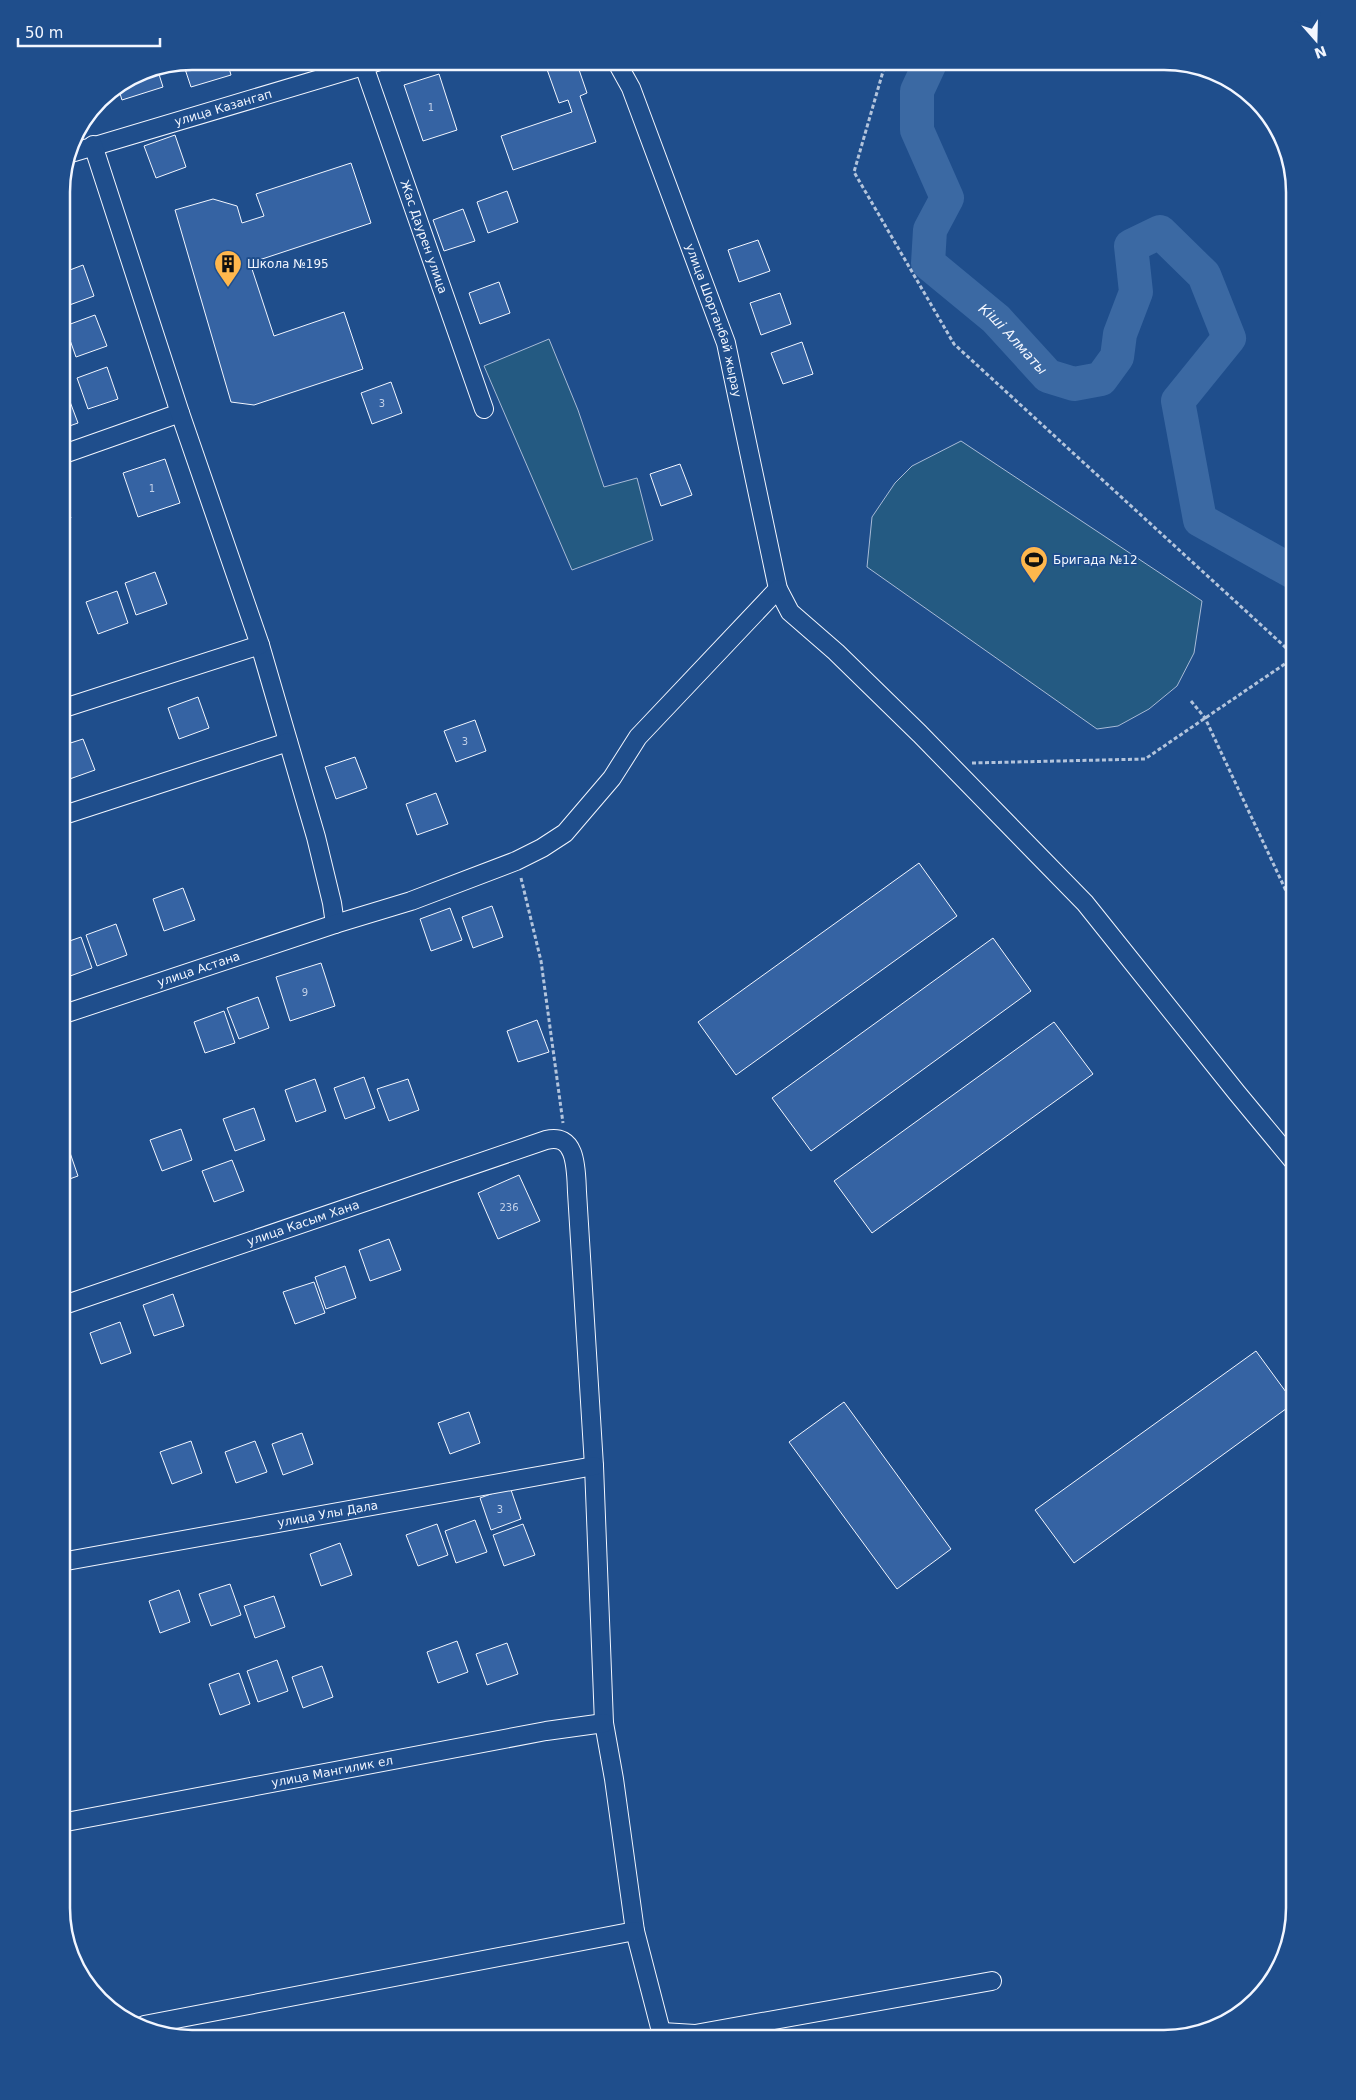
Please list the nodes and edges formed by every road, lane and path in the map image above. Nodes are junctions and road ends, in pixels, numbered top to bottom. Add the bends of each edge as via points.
1 (351, 70) edge
2 (374, 70) edge
3 (621, 70) edge
4 (884, 70) edge
5 (94, 145) junction
6 (77, 151) edge
7 (484, 408) dead end
8 (180, 413) junction
9 (70, 451) edge
10 (778, 589) junction
11 (260, 645) junction
12 (1286, 649) edge
13 (1286, 663) edge
14 (1192, 701) dead end
15 (70, 706) edge
16 (1205, 718) junction
17 (288, 742) junction
18 (949, 763) junction
19 (70, 813) edge
20 (516, 861) junction
21 (1286, 891) edge
22 (335, 924) junction
23 (70, 1013) edge
24 (565, 1142) junction
25 (1286, 1152) edge
26 (70, 1303) edge
27 (594, 1466) junction
28 (70, 1560) edge
29 (604, 1723) junction
30 (70, 1821) edge
31 (635, 1931) junction
32 (992, 1981) dead end
33 (152, 2023) edge
34 (661, 2030) edge
35 (718, 2030) edge

1 - 5 street, улица Казангап
2 - 7 street, Жас Даурен улица
3 - 10 street, улица Шортанбай жырау via 631,88 726,343
4 - 12 path via 854,172 954,344
5 - 6 street, улица Казангап
5 - 8 street
8 - 9 street
8 - 11 street
10 - 18 street, улица Шортанбай жырау via 790,612 836,652
10 - 20 street, улица Астана via 638,736 612,778 565,833
11 - 15 street
11 - 17 street
13 - 16 path
14 - 16 path
16 - 18 path via 1145,759
16 - 21 path
17 - 19 street
17 - 22 street via 316,837
18 - 25 street, улица Шортанбай жырау via 1086,903
20 - 22 street, улица Астана via 411,901
20 - 24 path via 541,961
22 - 23 street, улица Астана
24 - 26 street, улица Касым Хана via 556,1138 546,1140
24 - 27 street via 575,1159
27 - 28 street, улица Улы Дала
27 - 29 street
29 - 30 street, улица Мангилик ел via 536,1732
29 - 31 street
31 - 33 street
31 - 34 street
32 - 35 street

